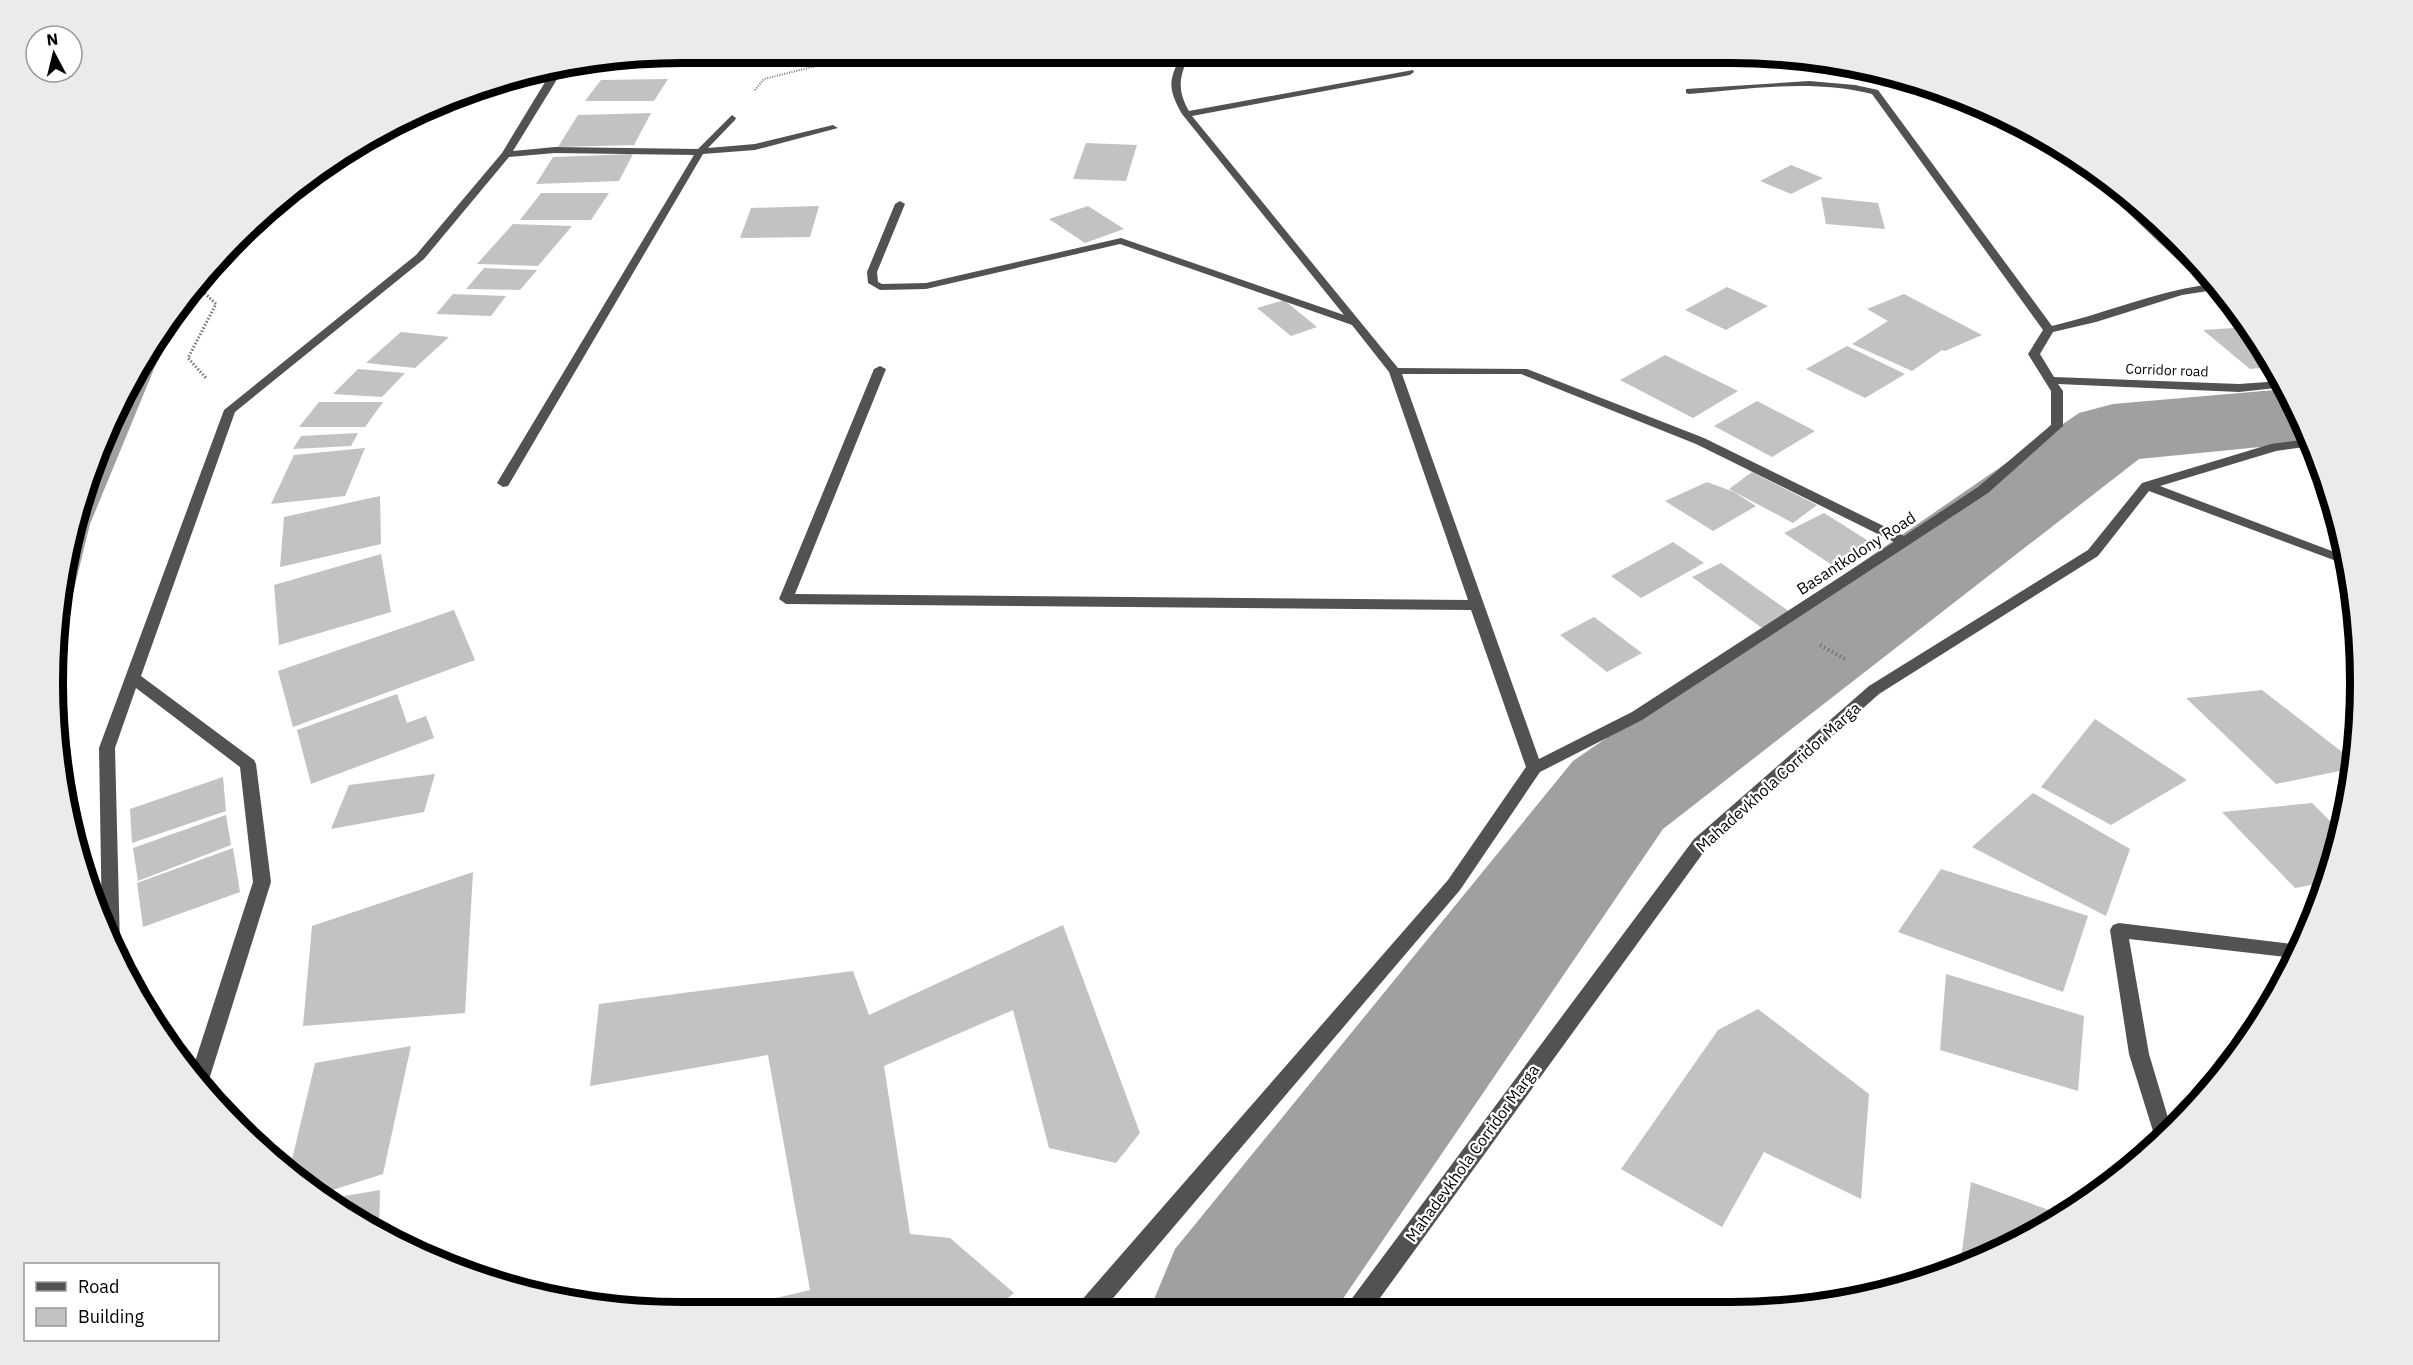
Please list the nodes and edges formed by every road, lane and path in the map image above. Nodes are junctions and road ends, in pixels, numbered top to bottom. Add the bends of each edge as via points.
1 (828, 63) edge
2 (1182, 63) edge
3 (1410, 72) dead end
4 (554, 77) edge
5 (1689, 91) dead end
6 (1186, 114) junction
7 (732, 118) joint
8 (833, 128) dead end
9 (700, 152) junction
10 (506, 154) junction
11 (900, 204) dead end
12 (2207, 287) edge
13 (203, 291) edge
14 (1358, 323) junction
15 (2049, 330) junction
16 (880, 369) dead end
17 (1395, 371) junction
18 (2050, 380) junction
19 (2273, 385) edge
20 (230, 410) junction
21 (2302, 444) edge
22 (503, 483) dead end
23 (2147, 486) junction
24 (1904, 541) junction
25 (2337, 558) edge
26 (1476, 605) junction
27 (1780, 622) junction
28 (133, 678) junction
29 (1887, 682) junction
30 (1534, 768) junction
31 (110, 921) edge
32 (2289, 950) edge
33 (201, 1072) edge
34 (2161, 1128) edge
35 (1095, 1302) edge
36 (1363, 1302) edge

1 - 7 path via 764,79
2 - 6 street via 1174,93
3 - 6 street
4 - 10 street
5 - 15 street via 1819,84 1875,92
6 - 14 street
7 - 9 street
8 - 9 street via 755,147
9 - 10 street via 555,150
9 - 22 street
10 - 20 street via 420,257
11 - 14 street via 872,272 873,283 880,287 926,286 1121,241
12 - 15 street
13 - 20 path via 216,304 188,358
14 - 17 street
15 - 18 street, Basantkolony Road via 2034,354
16 - 26 street via 786,599
17 - 24 street via 1523,371 1700,441
17 - 26 street
18 - 19 street, Corridor road via 2239,388
18 - 24 street, Basantkolony Road via 2057,391 2058,426 1983,490
20 - 28 street
21 - 23 street via 2275,447
23 - 25 street
23 - 29 street, Mahadevkhola Corridor Marga via 2093,553
24 - 27 street, Basantkolony Road
26 - 30 street
27 - 29 path
27 - 30 street, Basantkolony Road via 1637,716
28 - 31 street via 107,748
28 - 33 street via 248,764 262,882
29 - 36 street, Mahadevkhola Corridor Marga via 1700,844
30 - 35 street via 1454,885
32 - 34 street via 2119,930 2139,1054

